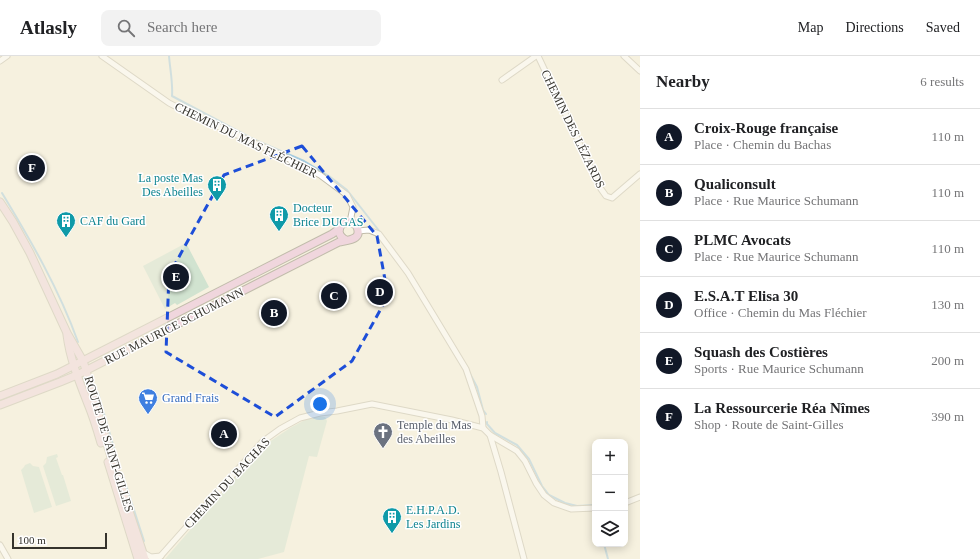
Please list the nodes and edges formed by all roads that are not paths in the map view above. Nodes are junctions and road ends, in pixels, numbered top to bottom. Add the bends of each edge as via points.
1 (7, 56) edge
2 (102, 56) edge
3 (537, 56) edge
4 (624, 56) edge
5 (0, 61) edge
6 (640, 71) edge
7 (502, 80) dead end
8 (640, 174) edge
9 (0, 202) edge
10 (350, 222) junction
11 (339, 229) junction
12 (358, 231) junction
13 (346, 240) junction
14 (66, 333) junction
15 (83, 361) junction
16 (73, 366) junction
17 (86, 370) junction
18 (77, 375) junction
19 (0, 396) edge
20 (0, 405) edge
21 (483, 428) junction
22 (490, 435) junction
23 (640, 497) edge
24 (628, 502) edge
25 (592, 508) edge
26 (0, 545) edge
27 (143, 556) edge
28 (160, 557) edge
29 (8, 559) edge
30 (138, 559) edge
31 (524, 559) edge

1 - 5 street
2 - 10 street, CHEMIN DU MAS FLÉCHIER via 169,103 320,175 347,195 353,206
3 - 7 street
3 - 8 street, CHEMIN DES LÉZARDS via 606,196 612,198
4 - 6 street
9 - 14 main road, ROUTE DE SAINT-GILLES via 30,253
10 - 11 main road via 343,223
10 - 12 main road via 356,225
11 - 13 main road via 340,237
11 - 15 main road, RUE MAURICE SCHUMANN
12 - 13 main road via 355,238
12 - 21 street via 368,230 379,234 408,273 466,369 482,416
13 - 17 main road, RUE MAURICE SCHUMANN
14 - 15 main road, ROUTE DE SAINT-GILLES
14 - 16 main road, ROUTE DE SAINT-GILLES
15 - 16 main road, RUE MAURICE SCHUMANN
15 - 17 main road, ROUTE DE SAINT-GILLES
16 - 18 main road, ROUTE DE SAINT-GILLES
16 - 19 main road, RUE MAURICE SCHUMANN
17 - 18 main road, RUE MAURICE SCHUMANN
17 - 27 main road, ROUTE DE SAINT-GILLES
18 - 20 main road, RUE MAURICE SCHUMANN
18 - 30 main road, ROUTE DE SAINT-GILLES via 92,413
21 - 22 street
21 - 28 street, CHEMIN DU BACHAS via 372,404 300,418 262,442
22 - 25 street via 517,451 526,461 544,496 570,509
22 - 31 street
23 - 24 street
26 - 29 street
27 - 28 street, CHEMIN DU BACHAS

